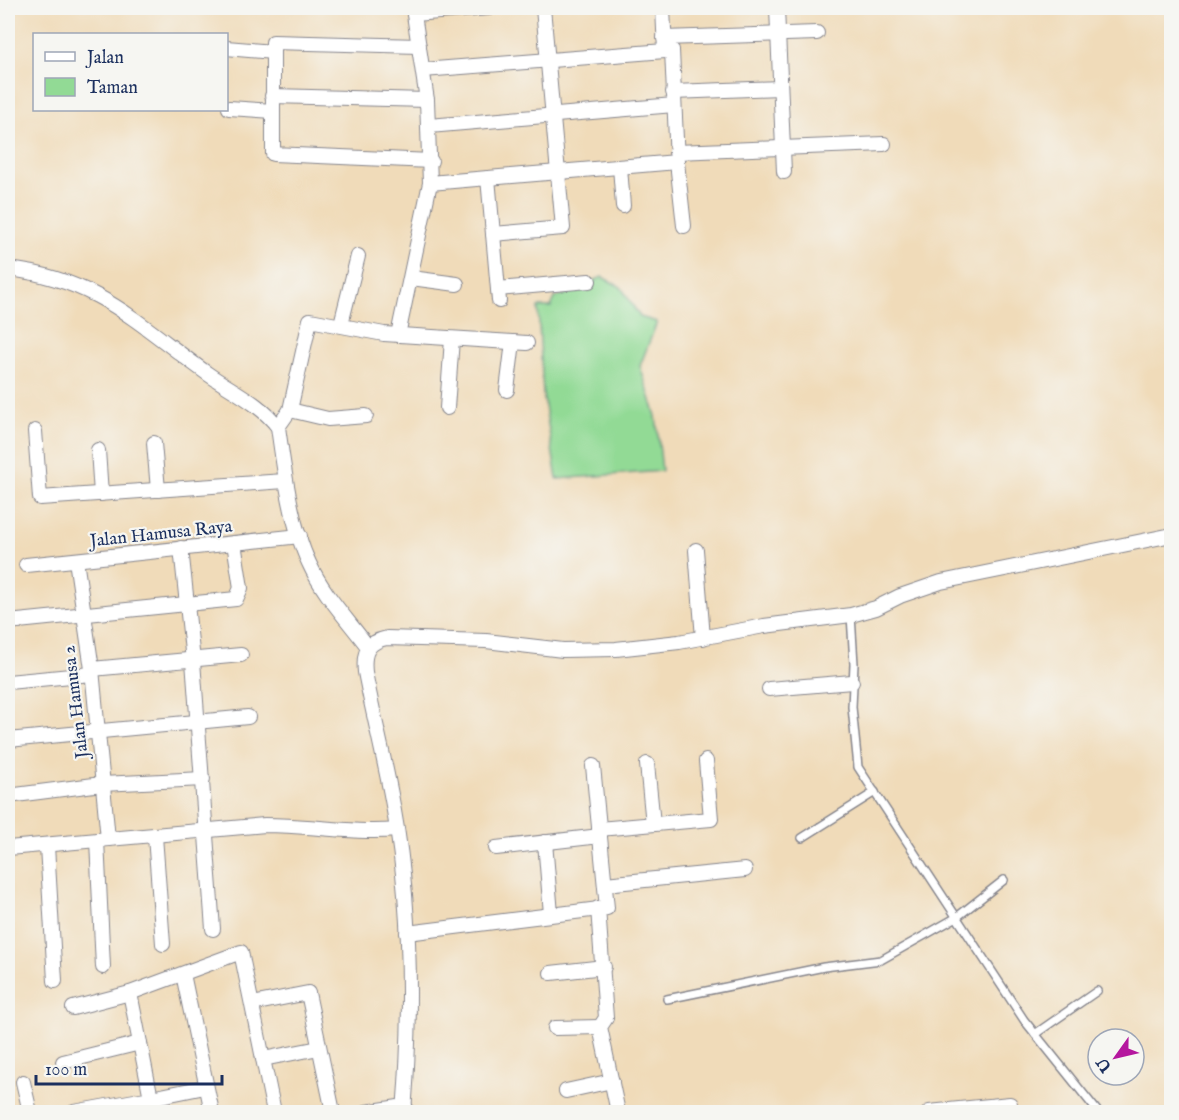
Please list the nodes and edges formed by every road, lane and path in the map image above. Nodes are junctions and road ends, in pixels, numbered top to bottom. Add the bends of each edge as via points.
1 (489, 8) edge
2 (543, 8) edge
3 (663, 8) edge
4 (777, 8) edge
5 (413, 11) edge
6 (817, 33) dead end
7 (778, 34) junction
8 (664, 44) junction
9 (418, 46) junction
10 (228, 48) edge
11 (273, 52) junction
12 (548, 59) junction
13 (423, 70) junction
14 (780, 88) junction
15 (272, 96) junction
16 (674, 98) junction
17 (428, 100) junction
18 (229, 108) dead end
19 (273, 111) junction
20 (553, 115) junction
21 (429, 126) junction
22 (884, 144) dead end
23 (783, 148) junction
24 (676, 157) junction
25 (431, 161) junction
26 (620, 167) junction
27 (558, 172) junction
28 (784, 172) dead end
29 (488, 178) junction
30 (430, 183) junction
31 (623, 206) dead end
32 (684, 226) dead end
33 (493, 234) junction
34 (358, 256) dead end
35 (8, 269) edge
36 (411, 278) junction
37 (589, 281) dead end
38 (457, 284) dead end
39 (341, 324) junction
40 (398, 335) junction
41 (452, 339) junction
42 (513, 342) junction
43 (527, 342) dead end
44 (507, 390) dead end
45 (447, 408) dead end
46 (290, 410) junction
47 (366, 416) dead end
48 (278, 427) junction
49 (35, 431) dead end
50 (154, 443) dead end
51 (98, 450) dead end
52 (285, 481) junction
53 (158, 490) junction
54 (101, 494) junction
55 (1172, 535) edge
56 (300, 536) junction
57 (234, 543) junction
58 (181, 548) junction
59 (696, 550) dead end
60 (76, 560) junction
61 (26, 565) dead end
62 (187, 605) junction
63 (82, 615) junction
64 (852, 615) junction
65 (8, 622) edge
66 (703, 638) junction
67 (368, 647) junction
68 (241, 655) dead end
69 (194, 661) junction
70 (92, 672) junction
71 (8, 682) edge
72 (852, 682) junction
73 (770, 689) dead end
74 (248, 717) dead end
75 (197, 721) junction
76 (97, 730) junction
77 (8, 740) edge
78 (706, 761) dead end
79 (646, 764) dead end
80 (593, 766) dead end
81 (203, 779) junction
82 (102, 784) junction
83 (875, 792) junction
84 (8, 796) edge
85 (653, 824) junction
86 (207, 830) junction
87 (397, 830) junction
88 (600, 833) junction
89 (154, 836) junction
90 (802, 838) dead end
91 (102, 840) junction
92 (545, 842) junction
93 (47, 846) junction
94 (8, 848) edge
95 (496, 848) dead end
96 (745, 870) dead end
97 (1004, 880) dead end
98 (605, 884) junction
99 (598, 909) junction
100 (551, 914) junction
101 (957, 917) junction
102 (213, 929) dead end
103 (406, 933) junction
104 (163, 944) dead end
105 (103, 967) dead end
106 (604, 967) junction
107 (551, 973) dead end
108 (183, 974) junction
109 (55, 981) dead end
110 (1097, 991) dead end
111 (130, 993) junction
112 (667, 999) dead end
113 (252, 1004) junction
114 (74, 1008) dead end
115 (600, 1027) junction
116 (555, 1028) dead end
117 (1035, 1034) junction
118 (140, 1043) junction
119 (319, 1048) junction
120 (263, 1059) junction
121 (63, 1062) dead end
122 (612, 1080) junction
123 (23, 1082) dead end
124 (206, 1087) junction
125 (566, 1091) dead end
126 (151, 1098) junction
127 (404, 1109) edge
128 (30, 1113) edge
129 (74, 1113) edge
130 (212, 1113) edge
131 (274, 1113) edge
132 (333, 1113) edge
133 (366, 1113) edge
134 (618, 1113) edge
135 (928, 1113) edge
136 (1011, 1113) edge
137 (1098, 1113) edge

1 - 5 street
2 - 12 street
3 - 8 street
4 - 7 street
5 - 9 street
6 - 7 street
7 - 8 street
7 - 14 street
8 - 12 street
8 - 16 street via 672,50
9 - 11 street via 273,42
9 - 13 street
10 - 11 street
11 - 15 street
12 - 13 street
12 - 20 street
13 - 17 street
14 - 16 street
14 - 23 street
15 - 17 street
15 - 19 street
16 - 20 street
16 - 24 street
17 - 21 street
18 - 19 street
19 - 25 street via 273,154
20 - 21 street
20 - 27 street
21 - 25 street
22 - 23 street
23 - 24 street
23 - 28 street
24 - 26 street
24 - 32 street
25 - 30 street
26 - 27 street
26 - 31 street
27 - 29 street
27 - 33 street via 563,228
29 - 30 street
29 - 33 street
30 - 36 street
33 - 37 street via 499,295
34 - 39 street
35 - 48 street via 51,277 128,312 208,374 252,402
36 - 38 street
36 - 40 street
39 - 40 street
39 - 46 street via 310,320
40 - 41 street
41 - 42 street
41 - 45 street
42 - 43 street
42 - 44 street
46 - 47 street via 328,419
46 - 48 street
48 - 52 street
49 - 54 street via 40,498
50 - 53 street
51 - 54 street
52 - 53 street
52 - 56 street
53 - 54 street
55 - 64 street via 941,582
56 - 57 street, Jalan Hamusa Raya
56 - 67 street via 309,565
57 - 58 street, Jalan Hamusa Raya
57 - 62 street via 241,588 238,597
58 - 60 street, Jalan Hamusa Raya
58 - 62 street
59 - 66 street
60 - 61 street, Jalan Hamusa Raya
60 - 63 street, Jalan Hamusa 2
62 - 63 street
62 - 69 street
63 - 65 street
63 - 70 street, Jalan Hamusa 2
64 - 66 street
64 - 72 lane
66 - 67 street via 615,650 387,638
67 - 87 street via 365,672
68 - 69 street
69 - 70 street
69 - 75 street
70 - 71 street
70 - 76 street, Jalan Hamusa 2
72 - 73 street
72 - 83 lane via 856,762
74 - 75 street
75 - 76 street
75 - 81 street
76 - 77 street
76 - 82 street, Jalan Hamusa 2
78 - 85 street via 711,819
79 - 85 street
80 - 88 street
81 - 82 street
81 - 86 street
82 - 84 street
82 - 91 street, Jalan Hamusa 2
83 - 90 lane
83 - 101 lane
85 - 88 street
86 - 87 street via 302,825 346,832
86 - 89 street
86 - 102 street
87 - 103 street
88 - 92 street
88 - 98 street
89 - 91 street
89 - 104 street
91 - 93 street
91 - 105 street, Jalan Hamusa 2
92 - 95 street
92 - 100 street
93 - 94 street
93 - 109 street
96 - 98 street
97 - 101 lane
98 - 99 street via 607,908
99 - 100 street
99 - 106 street
100 - 103 street
101 - 112 lane via 881,960 824,967
101 - 117 lane
103 - 127 street via 410,990
106 - 107 street
106 - 115 street via 606,1018
108 - 111 street
108 - 113 street via 241,952
108 - 124 street
110 - 117 lane
111 - 114 street
111 - 118 street
113 - 119 street via 308,993
113 - 120 street
115 - 116 street
115 - 122 street
117 - 137 lane
118 - 121 street
118 - 126 street
119 - 120 street
119 - 132 street
120 - 131 street
122 - 125 street
122 - 134 street
123 - 128 street
124 - 126 street
124 - 130 street
126 - 129 street
127 - 133 street
135 - 136 street via 1010,1104

